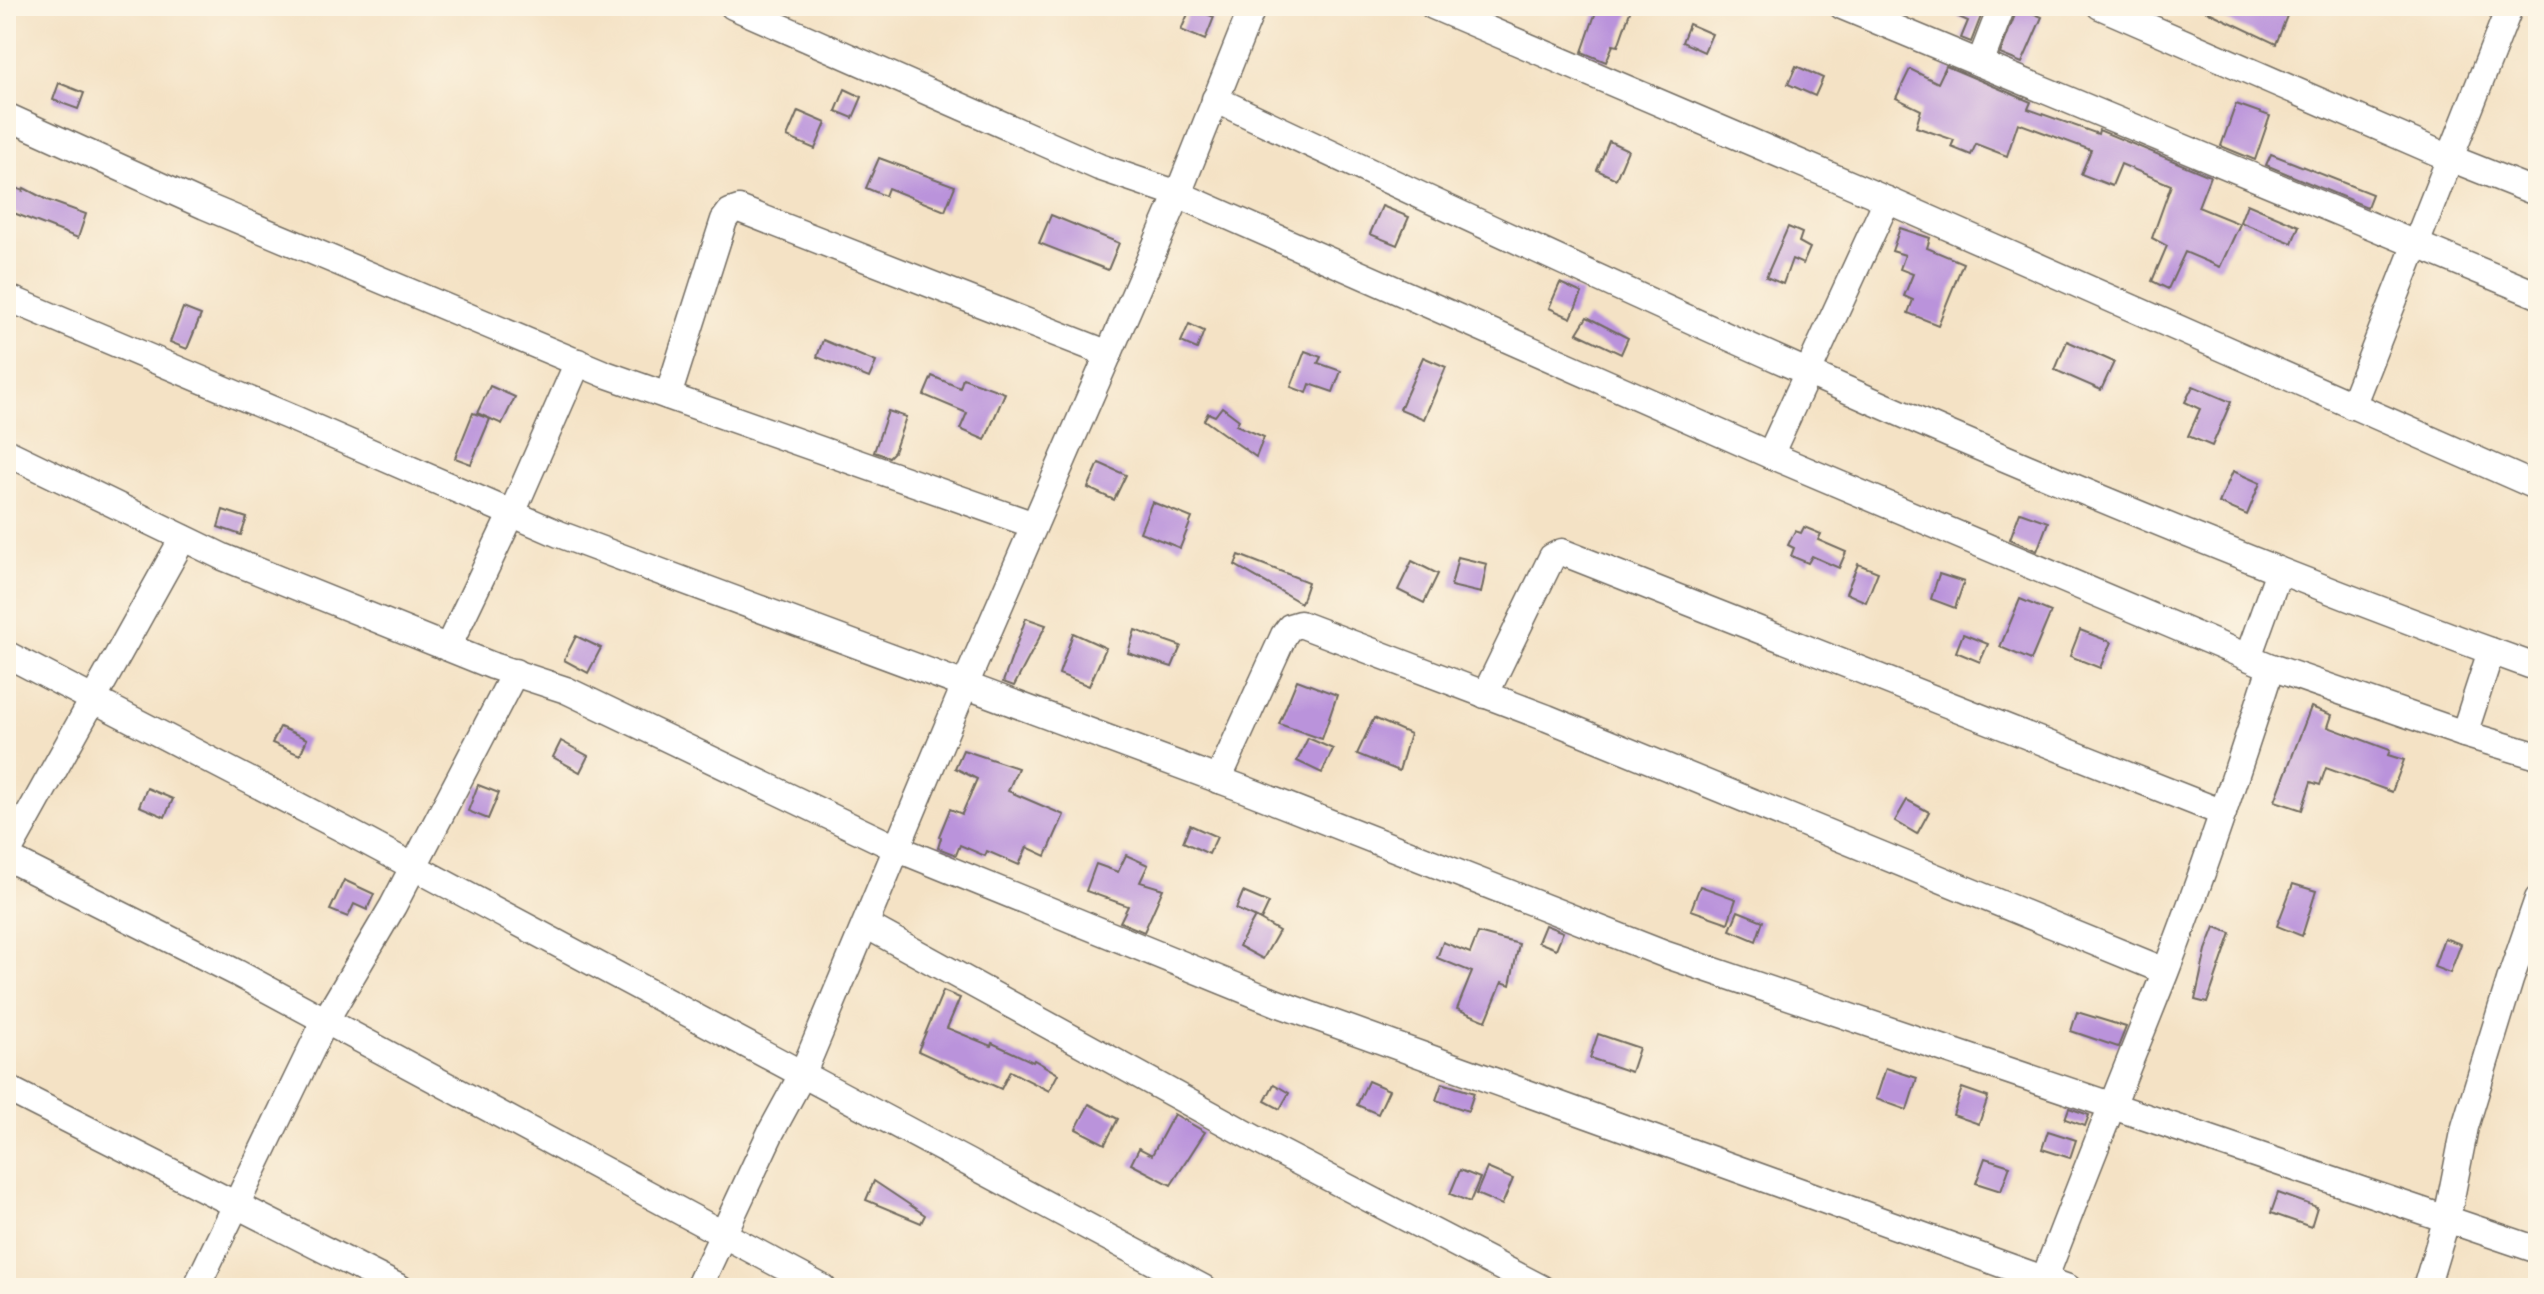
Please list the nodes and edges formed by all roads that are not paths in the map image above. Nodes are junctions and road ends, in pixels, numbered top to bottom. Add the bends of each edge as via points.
1 (1253, 6) edge
2 (1433, 6) edge
3 (1842, 6) edge
4 (2002, 6) edge
5 (2100, 6) edge
6 (2510, 6) edge
7 (748, 9) edge
8 (1980, 63) junction
9 (1215, 99) junction
10 (6, 116) edge
11 (2450, 158) junction
12 (2538, 193) edge
13 (1178, 194) junction
14 (1887, 200) junction
15 (2414, 244) junction
16 (2538, 295) edge
17 (6, 297) edge
18 (1109, 354) junction
19 (578, 362) junction
20 (1807, 374) junction
21 (668, 396) junction
22 (2352, 406) junction
23 (6, 452) edge
24 (1770, 455) junction
25 (2538, 487) edge
26 (512, 513) junction
27 (1034, 525) junction
28 (183, 538) junction
29 (2279, 571) junction
30 (448, 647) junction
31 (2491, 651) junction
32 (6, 654) edge
33 (2260, 662) junction
34 (2538, 668) edge
35 (515, 672) junction
36 (965, 685) junction
37 (1485, 695) junction
38 (94, 701) junction
39 (2464, 734) junction
40 (2538, 756) edge
41 (1218, 780) junction
42 (2223, 813) junction
43 (896, 848) junction
44 (6, 856) edge
45 (414, 867) junction
46 (2538, 899) edge
47 (866, 925) junction
48 (2165, 971) junction
49 (325, 1021) junction
50 (802, 1075) junction
51 (6, 1088) edge
52 (2110, 1105) junction
53 (237, 1203) junction
54 (2447, 1218) junction
55 (723, 1234) junction
56 (2538, 1250) edge
57 (2056, 1284) edge
58 (196, 1288) edge
59 (400, 1288) edge
60 (698, 1288) edge
61 (823, 1288) edge
62 (1203, 1288) edge
63 (1541, 1288) edge
64 (2426, 1288) edge

1 - 9 street
2 - 14 street
3 - 8 street
4 - 8 street
5 - 11 street
6 - 11 street
7 - 13 street via 1099,167
8 - 15 street
9 - 13 street
9 - 20 street
10 - 19 street via 205,206
11 - 12 street
11 - 15 street
13 - 18 street
13 - 24 street
14 - 20 street
14 - 22 street
15 - 16 street
15 - 22 street
17 - 26 street
18 - 21 street via 739,209 724,220
18 - 27 street
19 - 21 street
19 - 26 street
20 - 24 street
20 - 29 street
21 - 27 street
22 - 25 street
23 - 28 street
24 - 33 street
26 - 30 street
26 - 36 street
27 - 36 street
28 - 30 street
28 - 38 street
29 - 31 street
29 - 33 street
30 - 35 street
31 - 34 street
31 - 39 street
32 - 38 street
33 - 39 street
33 - 42 street
35 - 43 street via 566,690
35 - 45 street
36 - 41 street
36 - 43 street
37 - 41 street via 1300,624 1290,627
37 - 42 street via 1552,557 1562,552
37 - 48 street
38 - 44 street
38 - 45 street
39 - 40 street
41 - 52 street via 1664,954
42 - 48 street
43 - 47 street
43 - 57 street via 1277,1003
44 - 49 street
45 - 49 street
45 - 50 street
46 - 54 street via 2465,1127
47 - 50 street
47 - 63 street via 1270,1147
48 - 52 street
49 - 53 street
49 - 55 street
50 - 55 street
50 - 62 street
51 - 53 street
52 - 54 street
52 - 57 street
53 - 58 street
53 - 59 street
54 - 56 street
54 - 64 street
55 - 60 street
55 - 61 street

